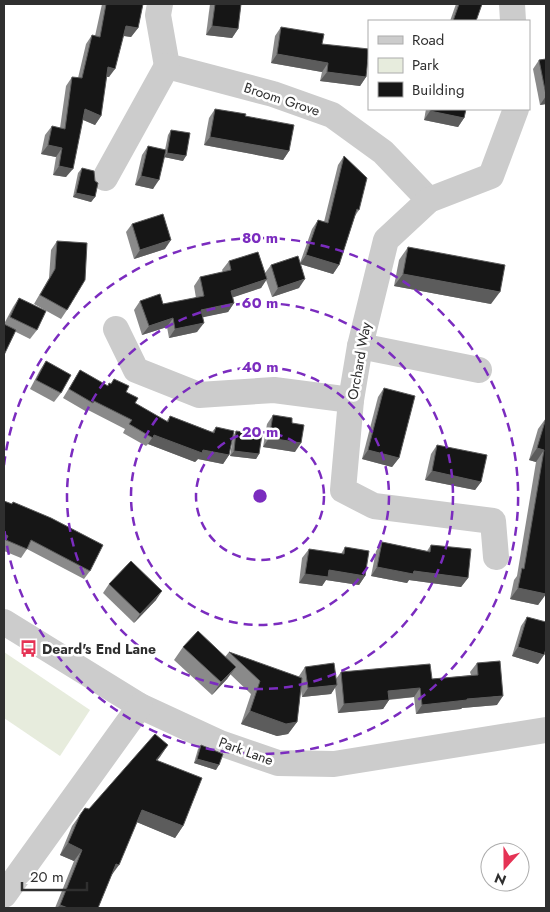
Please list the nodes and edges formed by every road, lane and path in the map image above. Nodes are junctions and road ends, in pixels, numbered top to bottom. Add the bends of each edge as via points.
1 (160, 4) edge
2 (512, 4) edge
3 (513, 20) edge
4 (167, 66) junction
5 (516, 110) edge
6 (105, 178) dead end
7 (429, 200) junction
8 (116, 329) dead end
9 (360, 346) junction
10 (479, 370) dead end
11 (351, 400) junction
12 (496, 557) dead end
13 (4, 622) edge
14 (140, 706) junction
15 (546, 730) edge
16 (4, 895) edge

1 - 4 street via 158,15
2 - 3 street
4 - 6 street
4 - 7 street, Broom Grove via 273,94 332,115 383,152
5 - 7 street, Orchard Way via 491,176
7 - 9 street, Orchard Way via 386,240
8 - 11 street via 136,370 199,395 274,390
9 - 10 street
9 - 11 street, Orchard Way
11 - 12 street, Orchard Way via 343,490 374,506 493,521
13 - 14 street, Park Lane
14 - 15 street, Park Lane via 220,743 278,763 334,764
14 - 16 street

